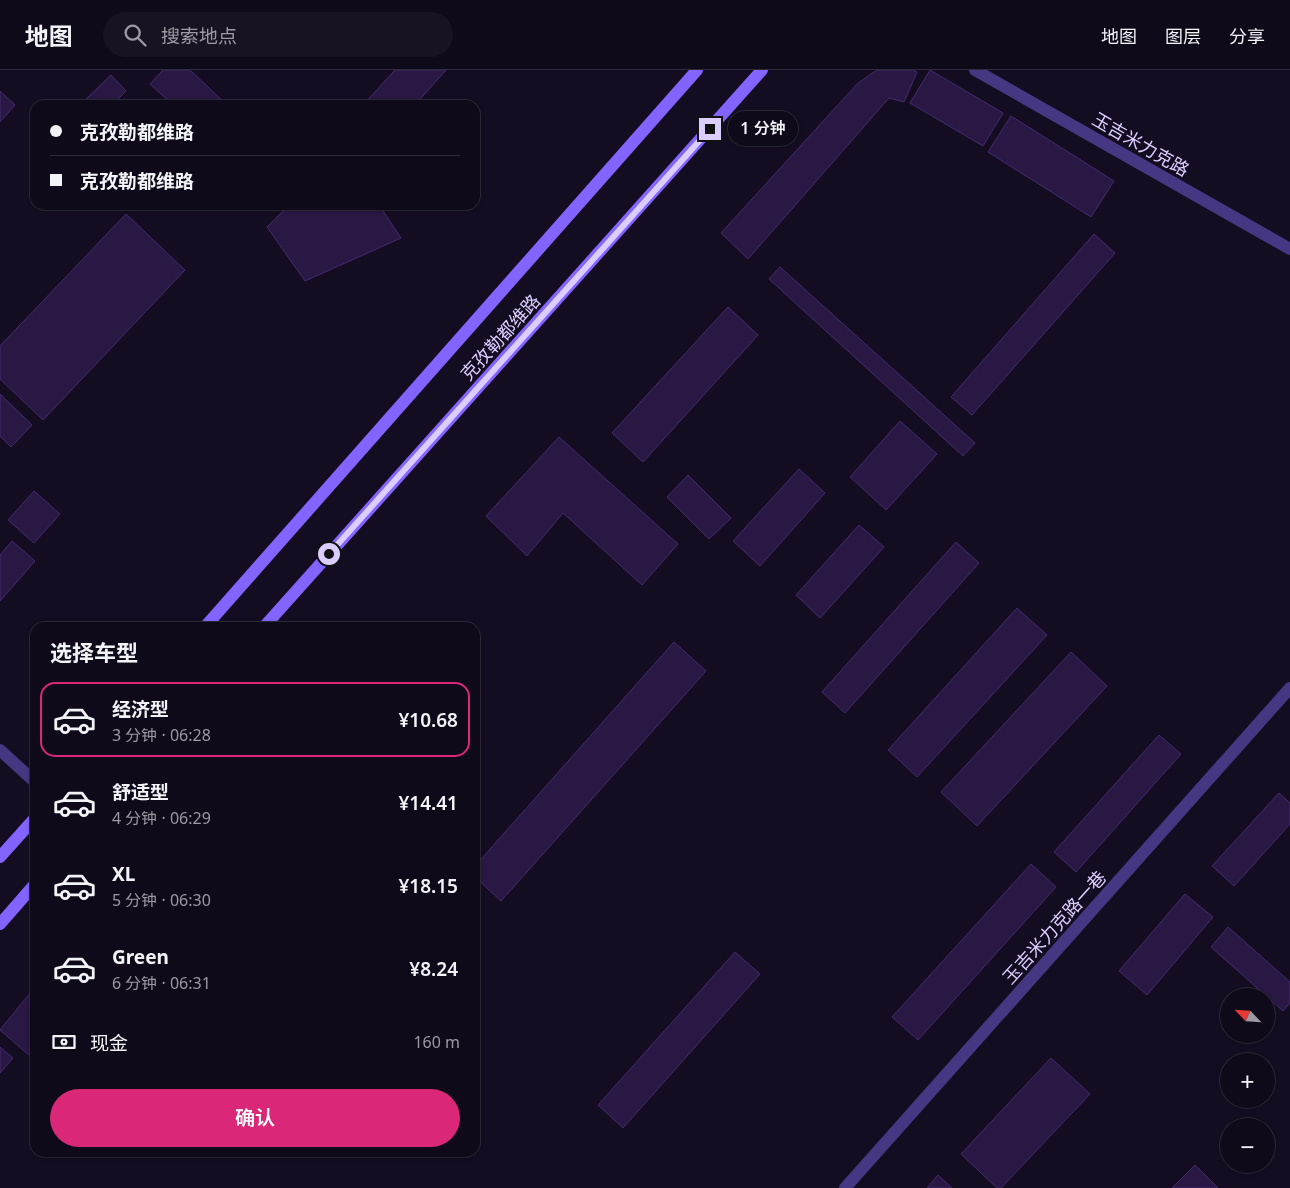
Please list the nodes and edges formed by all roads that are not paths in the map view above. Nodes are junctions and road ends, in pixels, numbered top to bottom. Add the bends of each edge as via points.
1 (697, 70) edge
2 (762, 70) edge
3 (975, 70) edge
4 (1290, 249) edge
5 (209, 622) edge
6 (268, 622) edge
7 (1290, 688) edge
8 (0, 750) edge
9 (30, 777) edge
10 (30, 824) edge
11 (0, 857) edge
12 (30, 890) edge
13 (0, 924) edge
14 (845, 1188) edge

1 - 5 main road, 克孜勒都维路
2 - 6 main road, 克孜勒都维路
3 - 4 street, 玉吉米力克路
7 - 14 street, 玉吉米力克路一巷
8 - 9 street
10 - 11 main road
12 - 13 main road

